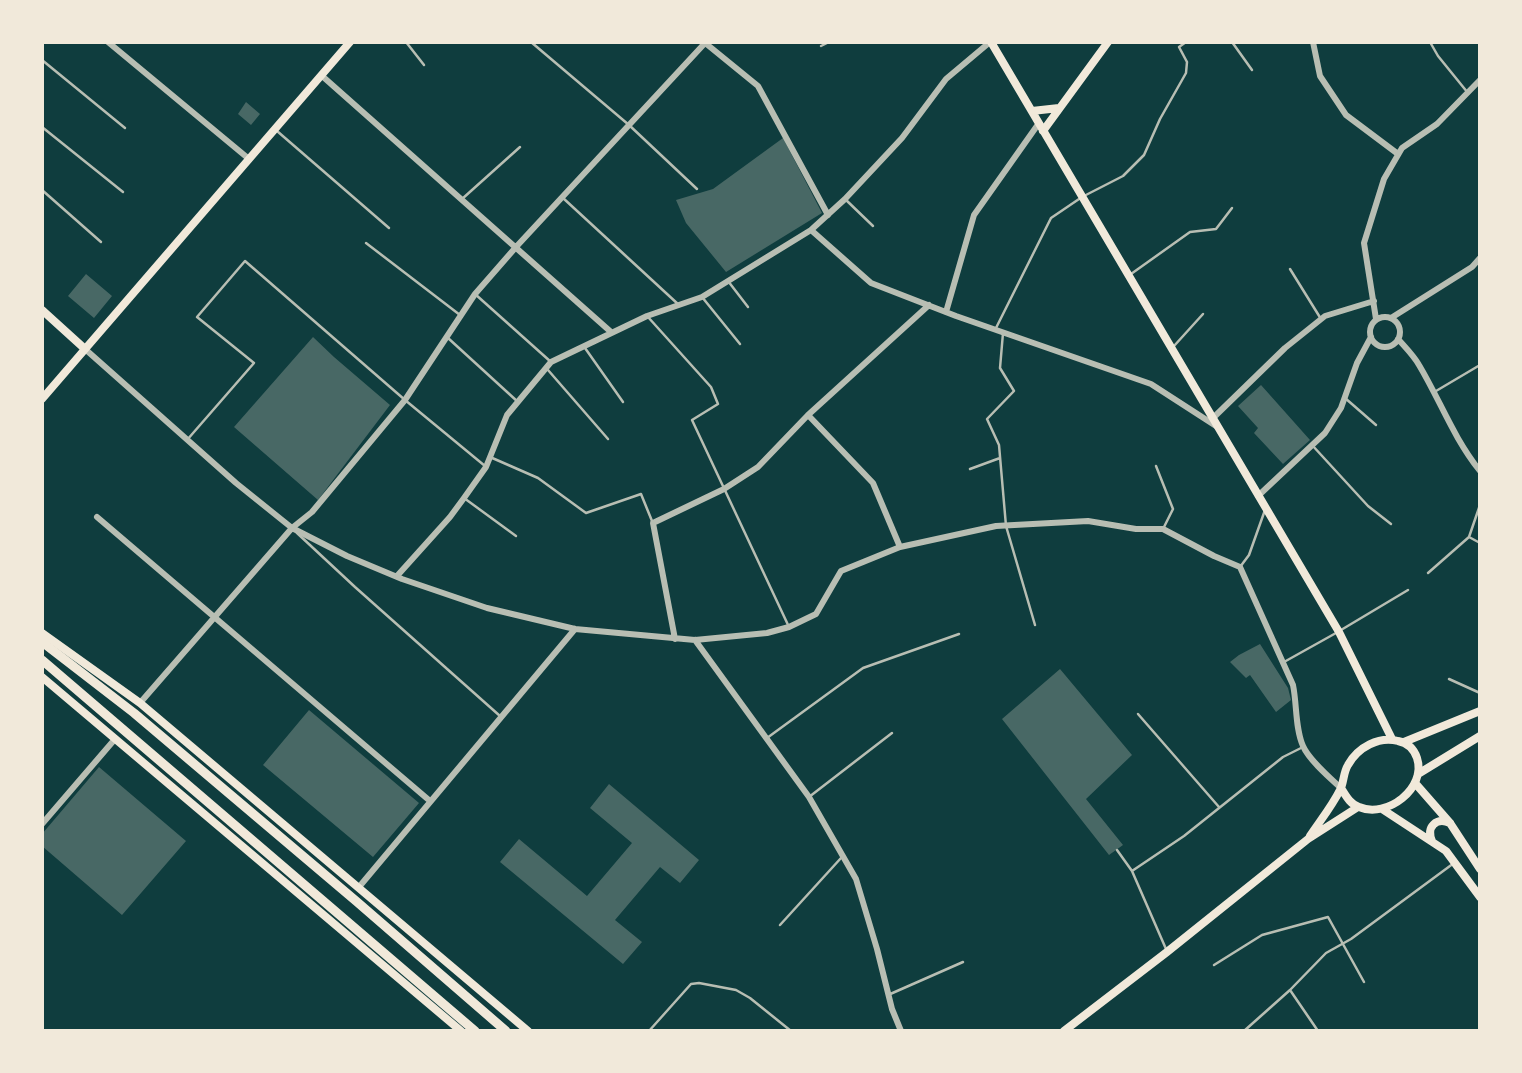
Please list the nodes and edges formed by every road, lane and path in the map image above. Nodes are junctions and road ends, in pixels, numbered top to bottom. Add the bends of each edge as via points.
1 (108, 42) edge
2 (349, 42) edge
3 (407, 42) edge
4 (531, 42) edge
5 (704, 42) edge
6 (718, 42) edge
7 (829, 42) edge
8 (991, 42) edge
9 (1108, 42) edge
10 (1186, 42) edge
11 (1232, 42) edge
12 (1313, 42) edge
13 (1430, 42) edge
14 (821, 46) dead end
15 (712, 49) junction
16 (42, 60) edge
17 (424, 65) dead end
18 (1252, 70) dead end
19 (321, 75) junction
20 (1479, 82) edge
21 (1468, 93) junction
22 (1059, 108) junction
23 (1032, 111) junction
24 (1038, 123) junction
25 (629, 125) junction
26 (42, 127) edge
27 (125, 128) dead end
28 (275, 128) junction
29 (1043, 131) junction
30 (520, 147) dead end
31 (1398, 154) junction
32 (249, 159) junction
33 (697, 189) dead end
34 (42, 190) edge
35 (123, 192) dead end
36 (562, 197) junction
37 (1082, 197) junction
38 (462, 199) junction
39 (845, 199) junction
40 (1232, 208) dead end
41 (828, 215) junction
42 (873, 226) dead end
43 (389, 228) dead end
44 (811, 230) junction
45 (102, 242) dead end
46 (366, 243) dead end
47 (516, 247) junction
48 (1480, 258) edge
49 (1290, 269) dead end
50 (1129, 276) junction
51 (728, 281) junction
52 (475, 294) junction
53 (702, 297) junction
54 (1374, 301) junction
55 (679, 304) junction
56 (929, 305) junction
57 (748, 307) dead end
58 (42, 310) edge
59 (946, 312) junction
60 (1203, 314) dead end
61 (460, 315) junction
62 (647, 316) junction
63 (1391, 318) junction
64 (1321, 319) junction
65 (1376, 319) junction
66 (995, 330) junction
67 (611, 332) junction
68 (1003, 333) junction
69 (446, 336) junction
70 (1371, 337) junction
71 (1398, 339) junction
72 (740, 344) dead end
73 (584, 346) junction
74 (1172, 348) junction
75 (85, 349) junction
76 (548, 365) junction
77 (1480, 365) edge
78 (1433, 393) junction
79 (42, 398) edge
80 (1345, 398) junction
81 (405, 400) junction
82 (518, 402) junction
83 (622, 402) dead end
84 (808, 415) junction
85 (1213, 418) junction
86 (1376, 425) dead end
87 (1218, 427) junction
88 (608, 439) dead end
89 (187, 440) junction
90 (1312, 445) junction
91 (490, 457) junction
92 (1000, 458) junction
93 (1156, 466) dead end
94 (486, 467) junction
95 (970, 469) dead end
96 (1480, 471) edge
97 (724, 489) junction
98 (1258, 496) junction
99 (464, 498) junction
100 (1480, 505) edge
101 (1266, 508) junction
102 (97, 517) dead end
103 (653, 523) junction
104 (1391, 524) dead end
105 (1006, 526) junction
106 (292, 528) junction
107 (1163, 529) junction
108 (516, 536) dead end
109 (1469, 537) junction
110 (1480, 543) edge
111 (900, 547) junction
112 (1240, 567) junction
113 (1428, 573) dead end
114 (397, 576) junction
115 (1408, 590) dead end
116 (214, 617) junction
117 (1035, 625) dead end
118 (789, 626) junction
119 (575, 629) junction
120 (1339, 632) junction
121 (42, 633) edge
122 (959, 634) dead end
123 (675, 639) junction
124 (695, 640) junction
125 (42, 642) edge
126 (42, 660) edge
127 (1284, 663) junction
128 (42, 677) edge
129 (1449, 679) dead end
130 (1480, 693) edge
131 (140, 703) junction
132 (1480, 711) edge
133 (1138, 714) dead end
134 (501, 717) junction
135 (892, 733) dead end
136 (1480, 736) edge
137 (767, 738) junction
138 (115, 739) junction
139 (1392, 739) junction
140 (1404, 742) junction
141 (1303, 747) junction
142 (1418, 774) junction
143 (1415, 783) junction
144 (1342, 788) junction
145 (809, 797) junction
146 (430, 801) junction
147 (1219, 807) junction
148 (1358, 807) junction
149 (42, 809) edge
150 (1382, 809) junction
151 (49, 816) junction
152 (1450, 823) junction
153 (42, 824) edge
154 (1308, 839) junction
155 (1432, 841) junction
156 (1117, 849) dead end
157 (843, 856) junction
158 (1454, 863) junction
159 (1480, 869) edge
160 (1132, 871) junction
161 (359, 887) junction
162 (1480, 897) edge
163 (780, 925) dead end
164 (1344, 943) junction
165 (1167, 952) junction
166 (963, 962) dead end
167 (1214, 965) dead end
168 (1364, 982) dead end
169 (1290, 990) junction
170 (888, 995) junction
171 (461, 1031) edge
172 (475, 1031) edge
173 (506, 1031) edge
174 (528, 1031) edge
175 (649, 1031) edge
176 (791, 1031) edge
177 (901, 1031) edge
178 (1064, 1031) edge
179 (1244, 1031) edge
180 (1318, 1031) edge

1 - 32 street
2 - 19 main road
3 - 17 lane
4 - 25 lane
5 - 15 street
5 - 25 street
6 - 15 street
7 - 14 lane
8 - 23 main road
8 - 39 street via 946,79 902,138
9 - 22 main road
10 - 37 lane via 1179,47 1187,62 1186,73 1144,155 1123,176
11 - 18 lane
12 - 31 street via 1320,76 1346,115
13 - 21 lane
15 - 41 street via 758,86
16 - 27 lane
19 - 28 main road
19 - 38 street
20 - 21 street
21 - 31 street
22 - 23 main road
22 - 29 main road
23 - 24 main road
24 - 29 main road
24 - 59 street via 974,215
25 - 33 lane
25 - 36 street
26 - 35 lane
28 - 32 main road
28 - 43 lane
29 - 37 main road
30 - 38 lane
31 - 54 street via 1384,179 1364,243
32 - 75 main road
34 - 45 lane
36 - 47 street
36 - 55 lane
37 - 50 main road
37 - 66 lane via 1051,218
38 - 47 street
39 - 41 street
39 - 42 lane
40 - 50 lane via 1216,229 1191,232
41 - 44 street
44 - 51 street
44 - 56 street via 871,283
46 - 61 lane
47 - 52 street
47 - 67 street
48 - 63 street
49 - 64 lane
50 - 74 main road
51 - 53 street
51 - 57 lane
52 - 61 street
52 - 76 lane
53 - 55 street
53 - 72 lane
54 - 64 street
54 - 65 street
55 - 62 street
56 - 59 street
56 - 84 street
58 - 75 main road
59 - 66 street
60 - 74 lane
61 - 69 street
62 - 67 street
62 - 97 lane via 711,387 718,404 692,420
63 - 65 street
63 - 71 street via 1400,329
64 - 85 street
65 - 70 street via 1370,327
66 - 68 street
67 - 73 street
68 - 87 street via 1151,384
68 - 92 lane via 1000,368 1014,391 987,419
69 - 81 street
69 - 82 lane
70 - 71 street via 1382,347
70 - 80 street
71 - 78 street via 1418,363
73 - 76 street
73 - 83 lane
74 - 85 main road
75 - 79 main road
75 - 89 street
76 - 82 street
76 - 88 lane
77 - 78 lane
78 - 96 street
80 - 86 lane
80 - 90 street via 1325,433
81 - 89 lane via 245,261 197,317 254,363
81 - 94 lane
81 - 106 street via 312,512
82 - 91 street via 507,415
84 - 97 street via 758,467
84 - 111 street via 873,483
85 - 87 main road
87 - 98 main road
89 - 106 street
90 - 98 street
90 - 104 lane via 1368,506
91 - 94 street
91 - 103 lane via 538,478 586,513 640,494
92 - 95 lane
92 - 105 lane
93 - 107 lane via 1174,509
94 - 99 street
97 - 103 street
97 - 118 lane
98 - 101 main road
99 - 108 lane
99 - 114 street
100 - 109 lane
101 - 112 lane
101 - 120 main road
102 - 116 street
103 - 123 street
105 - 107 street via 1088,522
105 - 111 street
105 - 117 lane
106 - 114 street
106 - 116 street
106 - 134 lane
107 - 112 street
109 - 110 lane
109 - 113 lane
111 - 118 street via 841,571 816,614
112 - 127 street
114 - 119 street via 487,608
115 - 120 lane
116 - 131 street
116 - 146 street
118 - 124 street via 767,633
119 - 123 street
119 - 134 street
120 - 127 lane
120 - 139 main road
121 - 131 main road
122 - 137 lane via 863,668
123 - 124 street
124 - 137 street
125 - 173 main road via 134,713
126 - 172 main road
127 - 141 street via 1297,702
128 - 138 main road
129 - 130 lane
131 - 161 main road
132 - 140 main road
133 - 147 lane
134 - 146 street
135 - 145 lane
136 - 142 main road
137 - 145 street
138 - 151 street
138 - 171 main road
139 - 140 main road
139 - 144 main road via 1362,749 1348,765
140 - 142 main road via 1414,750
141 - 144 street
141 - 147 lane
142 - 143 main road
143 - 150 main road via 1400,800
143 - 152 main road
144 - 148 main road
144 - 154 main road
145 - 157 street
146 - 161 street
147 - 160 lane
148 - 150 main road
148 - 154 main road
149 - 151 street
150 - 155 main road
151 - 153 street
152 - 155 main road via 1443,820 1430,827
152 - 159 main road
154 - 165 main road
155 - 158 main road
156 - 160 lane
157 - 163 lane
157 - 170 street via 856,879
158 - 162 main road
158 - 164 lane
160 - 165 lane
161 - 174 main road
164 - 167 lane via 1328,917 1262,935
164 - 168 lane
164 - 169 lane via 1326,953
165 - 178 main road
166 - 170 lane
169 - 179 lane
169 - 180 lane
170 - 177 street
175 - 176 lane via 691,984 699,983 736,990

